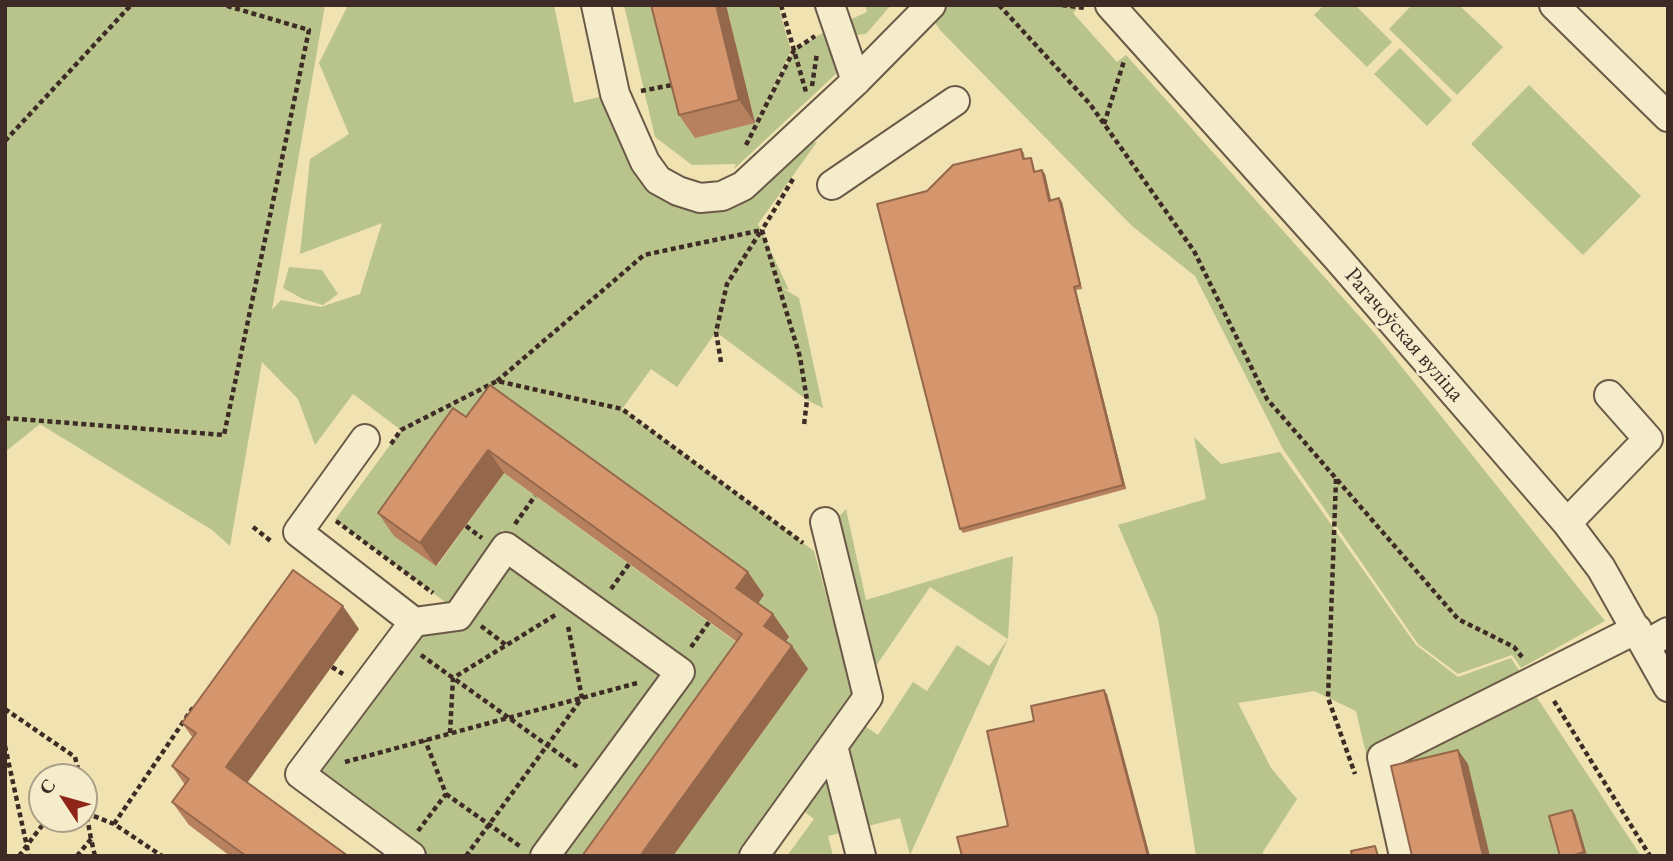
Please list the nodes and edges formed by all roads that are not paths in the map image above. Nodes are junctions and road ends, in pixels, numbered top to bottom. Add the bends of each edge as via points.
1 (596, 5) edge
2 (830, 5) edge
3 (931, 5) edge
4 (1554, 5) edge
5 (1100, 7) edge
6 (856, 80) junction
7 (955, 101) dead end
8 (1668, 117) edge
9 (832, 185) dead end
10 (1609, 395) dead end
11 (375, 446) road end
12 (825, 522) dead end
13 (1567, 523) junction
14 (407, 631) junction
15 (1650, 635) edge
16 (1668, 687) edge
17 (833, 746) junction
18 (534, 852) edge
19 (407, 853) edge
20 (754, 856) edge
21 (861, 856) edge
22 (1404, 856) edge

1 - 6 street via 615,94 645,162 658,180 700,198 722,196 743,186
2 - 6 street
3 - 6 street
4 - 8 street
5 - 13 street, Рагачоўская вуліца via 1329,249
7 - 9 street
10 - 13 street via 1648,439
11 - 14 street via 298,532
12 - 17 street via 868,696
13 - 15 street, Рагачоўская вуліца
14 - 18 street via 458,616 506,547 563,598 684,661 599,782
14 - 19 street via 300,774
15 - 16 street, Рагачоўская вуліца
15 - 22 street via 1539,678 1382,757
17 - 20 street
17 - 21 street

